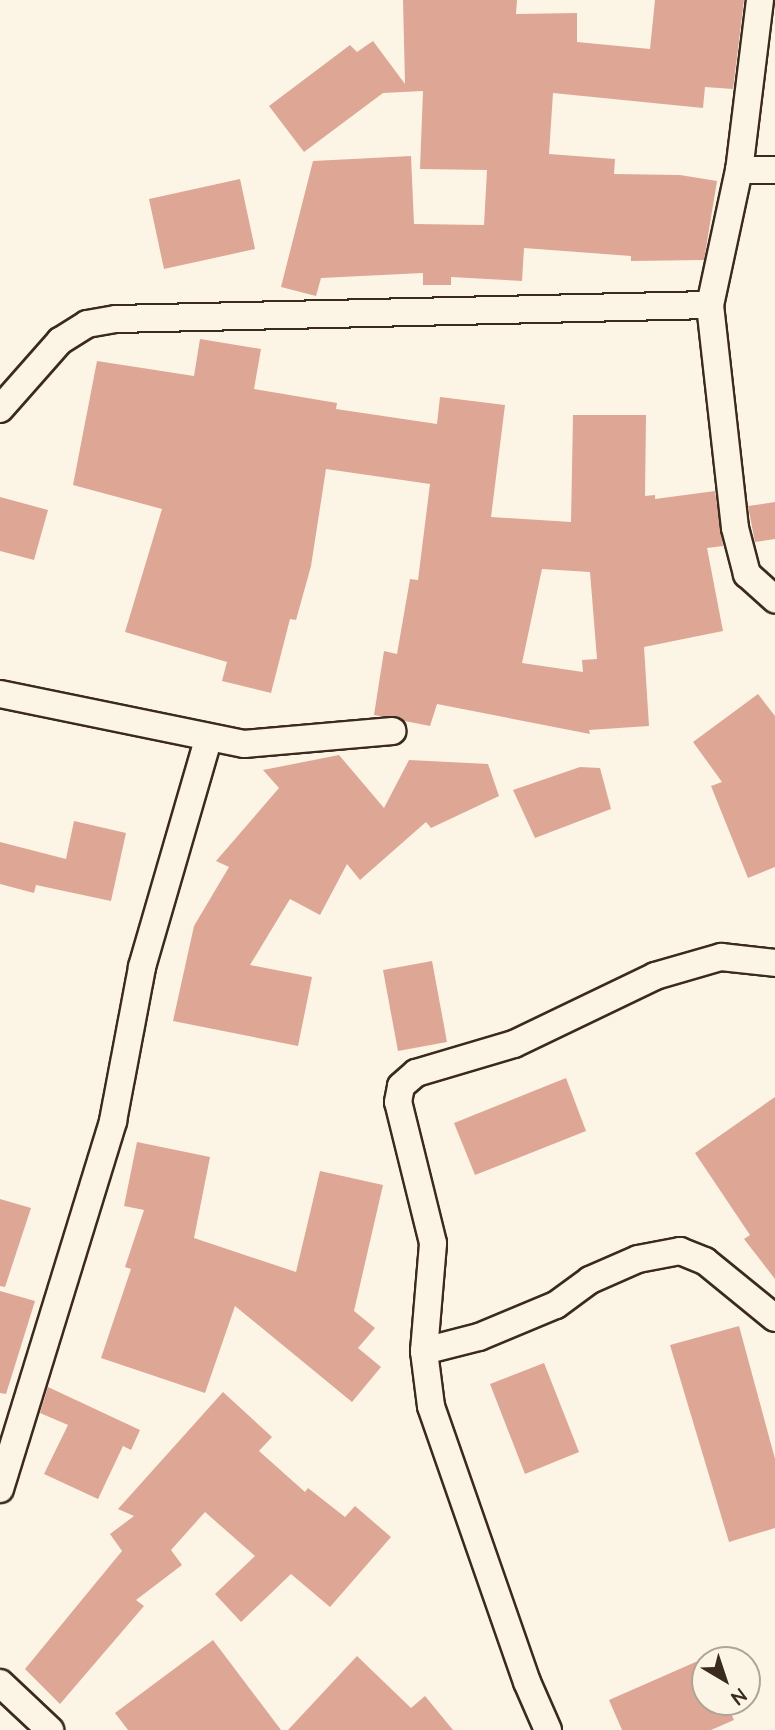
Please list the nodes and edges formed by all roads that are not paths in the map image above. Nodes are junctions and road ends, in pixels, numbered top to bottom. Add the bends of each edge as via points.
1 (760, 0) edge
2 (740, 170) junction
3 (775, 170) edge
4 (710, 305) junction
5 (0, 409) edge
6 (775, 600) edge
7 (0, 694) edge
8 (392, 730) dead end
9 (208, 740) junction
10 (775, 963) edge
11 (775, 1318) edge
12 (425, 1351) junction
13 (0, 1489) edge
14 (0, 1683) edge
15 (50, 1730) edge
16 (548, 1730) edge

1 - 2 street
2 - 3 street
2 - 4 street
4 - 5 street via 106,321 87,324 60,341
4 - 6 street via 734,528 747,574
7 - 9 street
8 - 9 street via 244,744
9 - 13 street via 142,967 113,1121
10 - 12 street via 721,957 655,976 514,1044 416,1073 401,1086 398,1102 433,1243
11 - 12 street via 705,1261 680,1251 638,1259 590,1280 556,1305 479,1337
12 - 16 street via 431,1406
14 - 15 street

